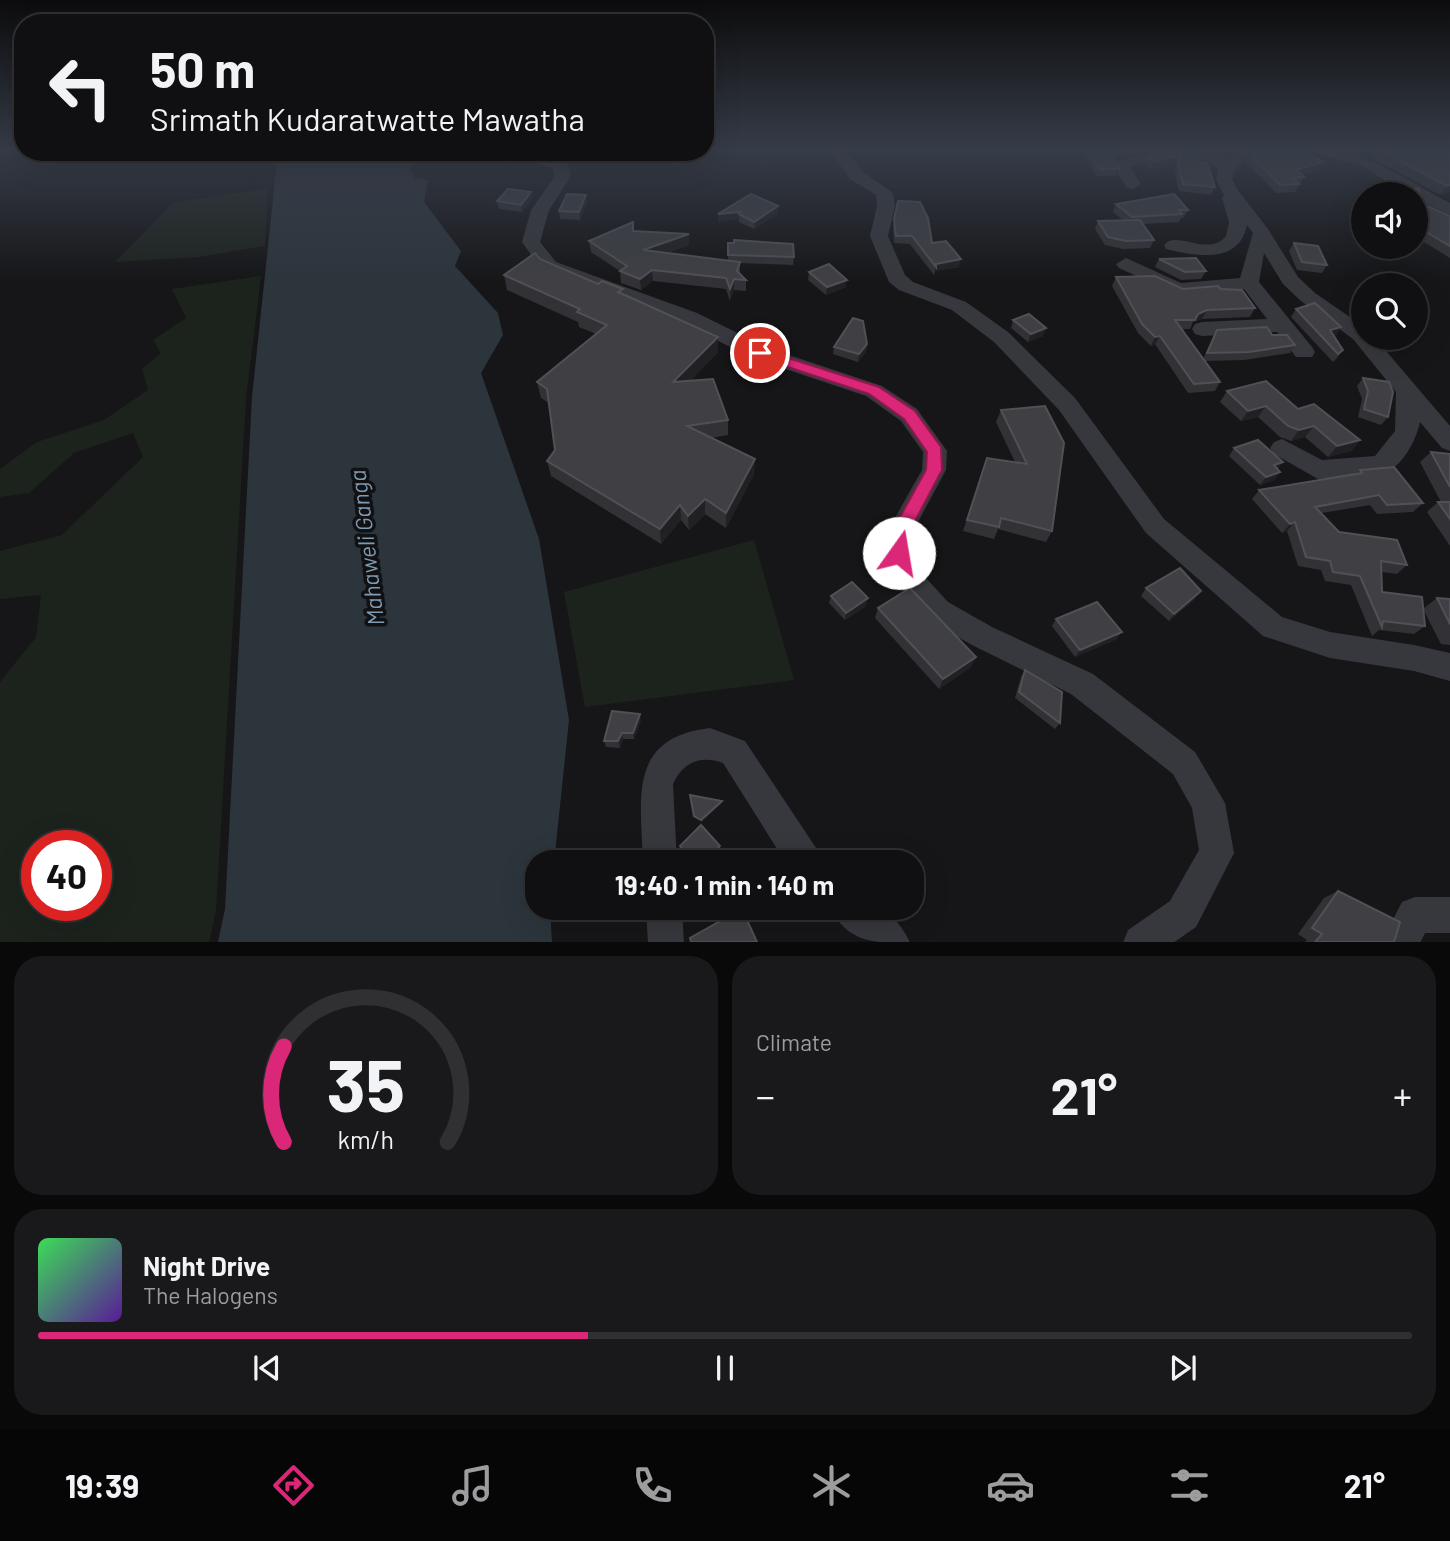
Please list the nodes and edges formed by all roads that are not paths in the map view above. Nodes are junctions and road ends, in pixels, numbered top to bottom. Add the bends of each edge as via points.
1 (551, 194) edge
2 (884, 194) edge
3 (1230, 194) edge
4 (1232, 194) edge
5 (1421, 194) edge
6 (1443, 207) edge
7 (1262, 233) junction
8 (1173, 245) dead end
9 (1126, 264) dead end
10 (1249, 283) junction
11 (1282, 325) junction
12 (1202, 328) dead end
13 (1304, 352) dead end
14 (1407, 388) junction
15 (1450, 442) edge
16 (1282, 448) dead end
17 (1450, 667) edge
18 (660, 850) edge
19 (798, 850) edge
20 (1450, 915) edge
21 (665, 920) edge
22 (864, 920) edge
23 (666, 942) edge
24 (891, 942) edge
25 (1141, 942) edge
26 (1400, 942) edge

1 - 25 street via 540,210 531,242 549,266 690,318 760,353 874,391 909,415 935,451 935,461 897,537 901,569 938,611 1082,684 1184,762 1208,803 1216,853 1183,914
2 - 17 street via 879,236 896,278 959,306 1001,337 1067,404 1155,526 1273,627 1330,645
3 - 8 street via 1238,225 1233,240 1208,251
4 - 7 street
5 - 6 street
7 - 10 street
7 - 14 street via 1290,280 1360,334
9 - 10 street via 1178,289
10 - 11 street
11 - 12 street
11 - 13 street
14 - 15 street
14 - 16 street via 1410,412 1405,441 1382,465 1318,470
18 - 19 street via 657,784 667,761 687,746 710,743 734,751
20 - 26 street via 1415,915
21 - 23 street
22 - 24 street

